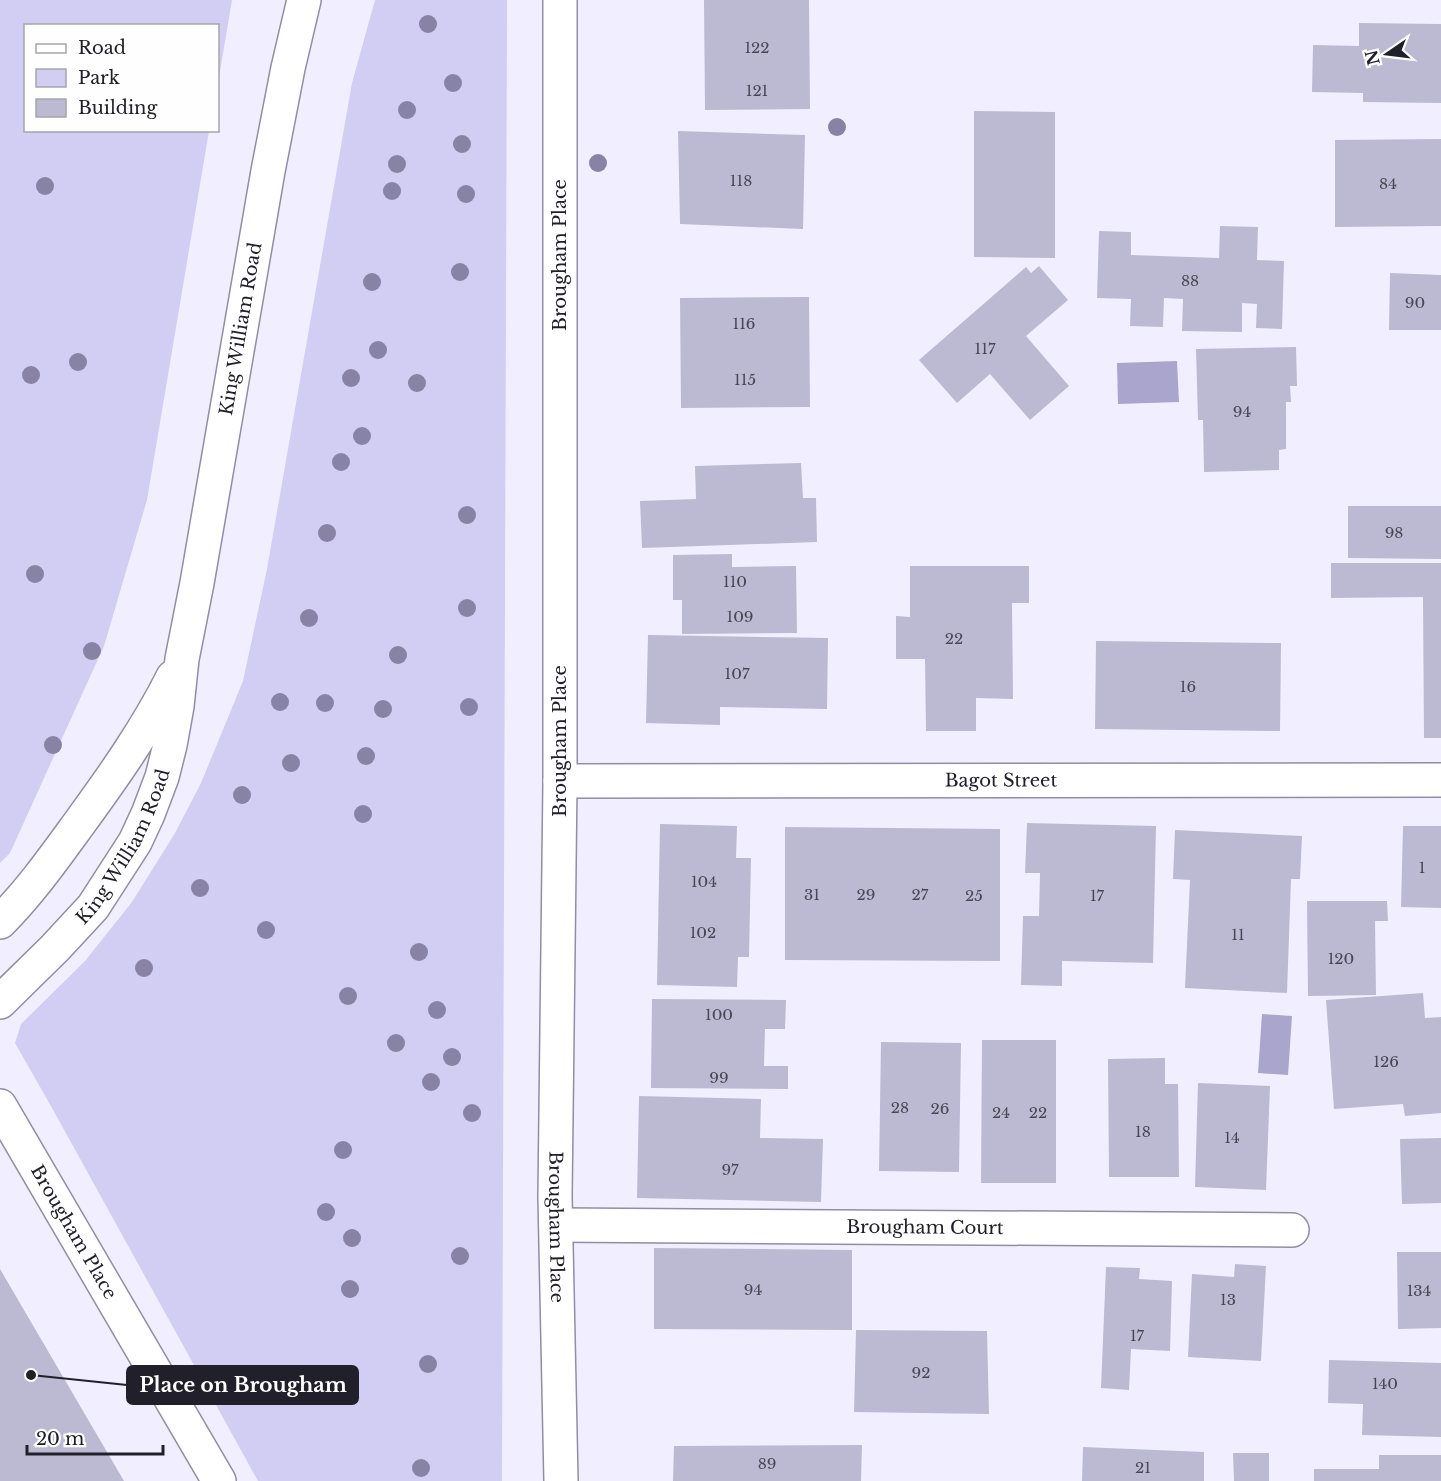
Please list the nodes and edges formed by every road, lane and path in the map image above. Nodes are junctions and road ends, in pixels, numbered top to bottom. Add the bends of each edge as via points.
1 (304, 0) edge
2 (560, 0) edge
3 (182, 659) junction
4 (1441, 780) edge
5 (560, 781) junction
6 (0, 922) edge
7 (0, 1002) edge
8 (0, 1106) edge
9 (557, 1225) junction
10 (1292, 1230) dead end
11 (215, 1480) edge
12 (561, 1481) edge

1 - 3 street, King William Road via 270,159
2 - 5 street, Brougham Place
3 - 6 street, King William Road via 143,733 105,788 40,876
3 - 7 street, King William Road via 162,777 135,842 93,907
4 - 5 street, Bagot Street
5 - 9 street, Brougham Place
8 - 11 street, Brougham Place
9 - 10 street, Brougham Court
9 - 12 street, Brougham Place

